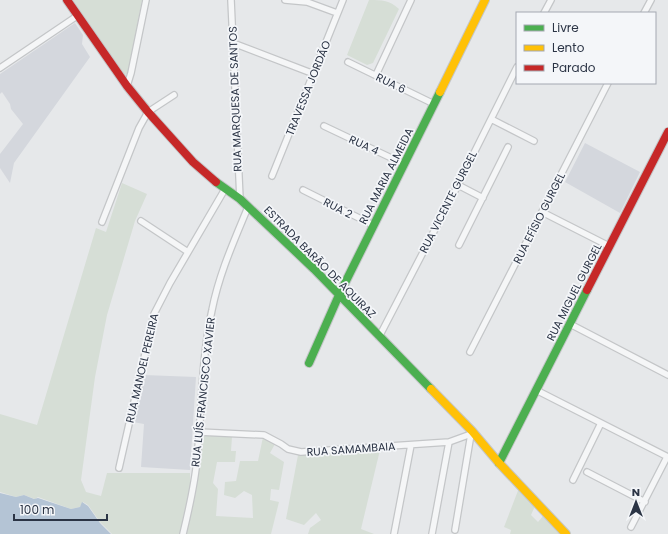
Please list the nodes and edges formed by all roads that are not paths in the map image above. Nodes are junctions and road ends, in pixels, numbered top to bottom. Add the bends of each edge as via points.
1 (67, 0) edge
2 (146, 0) edge
3 (231, 0) edge
4 (285, 0) edge
5 (343, 0) edge
6 (411, 0) edge
7 (485, 0) edge
8 (550, 0) edge
9 (650, 0) edge
10 (544, 12) edge
11 (644, 12) edge
12 (337, 13) junction
13 (77, 16) junction
14 (233, 43) junction
15 (348, 62) dead end
16 (0, 68) edge
17 (516, 69) edge
18 (314, 74) junction
19 (376, 75) junction
20 (607, 84) edge
21 (126, 86) junction
22 (174, 95) dead end
23 (434, 104) junction
24 (148, 112) junction
25 (491, 119) junction
26 (324, 126) dead end
27 (668, 132) edge
28 (534, 141) dead end
29 (508, 148) dead end
30 (404, 164) junction
31 (272, 176) dead end
32 (458, 185) junction
33 (225, 189) junction
34 (303, 190) dead end
35 (482, 198) junction
36 (240, 199) junction
37 (248, 207) junction
38 (542, 212) junction
39 (141, 221) dead end
40 (102, 222) dead end
41 (373, 225) junction
42 (459, 244) dead end
43 (609, 246) junction
44 (188, 252) junction
45 (339, 295) junction
46 (570, 324) junction
47 (379, 337) junction
48 (470, 352) dead end
49 (309, 363) dead end
50 (668, 375) edge
51 (536, 390) junction
52 (601, 423) junction
53 (200, 432) junction
54 (472, 433) junction
55 (449, 442) junction
56 (411, 445) junction
57 (668, 457) edge
58 (499, 463) junction
59 (120, 468) dead end
60 (587, 472) dead end
61 (573, 480) dead end
62 (645, 502) junction
63 (631, 527) dead end
64 (455, 530) dead end
65 (183, 534) edge
66 (394, 534) edge
67 (432, 534) edge
68 (566, 534) edge

1 - 13 street, ESTRADA BARÃO DE AQUIRAZ
2 - 21 street
3 - 14 street, RUA MARQUESA DE SANTOS
4 - 12 street via 307,2
5 - 12 street, TRAVESSA JORDÃO
6 - 19 street
7 - 23 street, RUA MARIA ALMEIDA
8 - 10 street
9 - 11 street
12 - 18 street, TRAVESSA JORDÃO
13 - 16 street
13 - 21 street, ESTRADA BARÃO DE AQUIRAZ
14 - 18 street
14 - 36 street, RUA MARQUESA DE SANTOS
15 - 19 street, RUA 6
17 - 25 street, RUA VICENTE GURGEL
18 - 31 street, TRAVESSA JORDÃO
19 - 23 street, RUA 6
20 - 38 street, RUA EFÍSIO GURGEL
21 - 24 street, ESTRADA BARÃO DE AQUIRAZ
22 - 24 street
23 - 30 street, RUA MARIA ALMEIDA
24 - 33 street, ESTRADA BARÃO DE AQUIRAZ via 193,162
24 - 40 street via 137,133
25 - 28 street
25 - 32 street, RUA VICENTE GURGEL
26 - 30 street, RUA 4
27 - 43 street, RUA MIGUEL GURGEL
29 - 35 street
30 - 41 street, RUA MARIA ALMEIDA
32 - 35 street
32 - 47 street, RUA VICENTE GURGEL
33 - 36 street, ESTRADA BARÃO DE AQUIRAZ
33 - 44 street, RUA MANOEL PEREIRA
34 - 41 street, RUA 2
35 - 42 street
36 - 37 street, ESTRADA BARÃO DE AQUIRAZ
37 - 45 street, ESTRADA BARÃO DE AQUIRAZ
37 - 53 street, RUA LUÍS FRANCISCO XAVIER via 222,270 213,304 207,337
38 - 43 street
38 - 48 street, RUA EFÍSIO GURGEL
39 - 44 street
41 - 45 street, RUA MARIA ALMEIDA
43 - 46 street, RUA MIGUEL GURGEL
44 - 59 street, RUA MANOEL PEREIRA via 154,314
45 - 47 street, ESTRADA BARÃO DE AQUIRAZ
45 - 49 street, RUA MARIA ALMEIDA
46 - 50 street
46 - 51 street, RUA MIGUEL GURGEL
47 - 54 street, ESTRADA BARÃO DE AQUIRAZ
51 - 52 street
51 - 58 street, RUA MIGUEL GURGEL
52 - 57 street
52 - 61 street
53 - 56 street, RUA SAMAMBAIA via 264,435 288,449 301,452
53 - 65 street, RUA LUÍS FRANCISCO XAVIER via 193,489
54 - 55 street, RUA SAMAMBAIA
54 - 58 street, ESTRADA BARÃO DE AQUIRAZ
54 - 64 street
55 - 56 street, RUA SAMAMBAIA
55 - 67 street
56 - 66 street, RUA SAMAMBAIA
57 - 62 street
58 - 68 street, ESTRADA BARÃO DE AQUIRAZ
60 - 62 street
62 - 63 street

